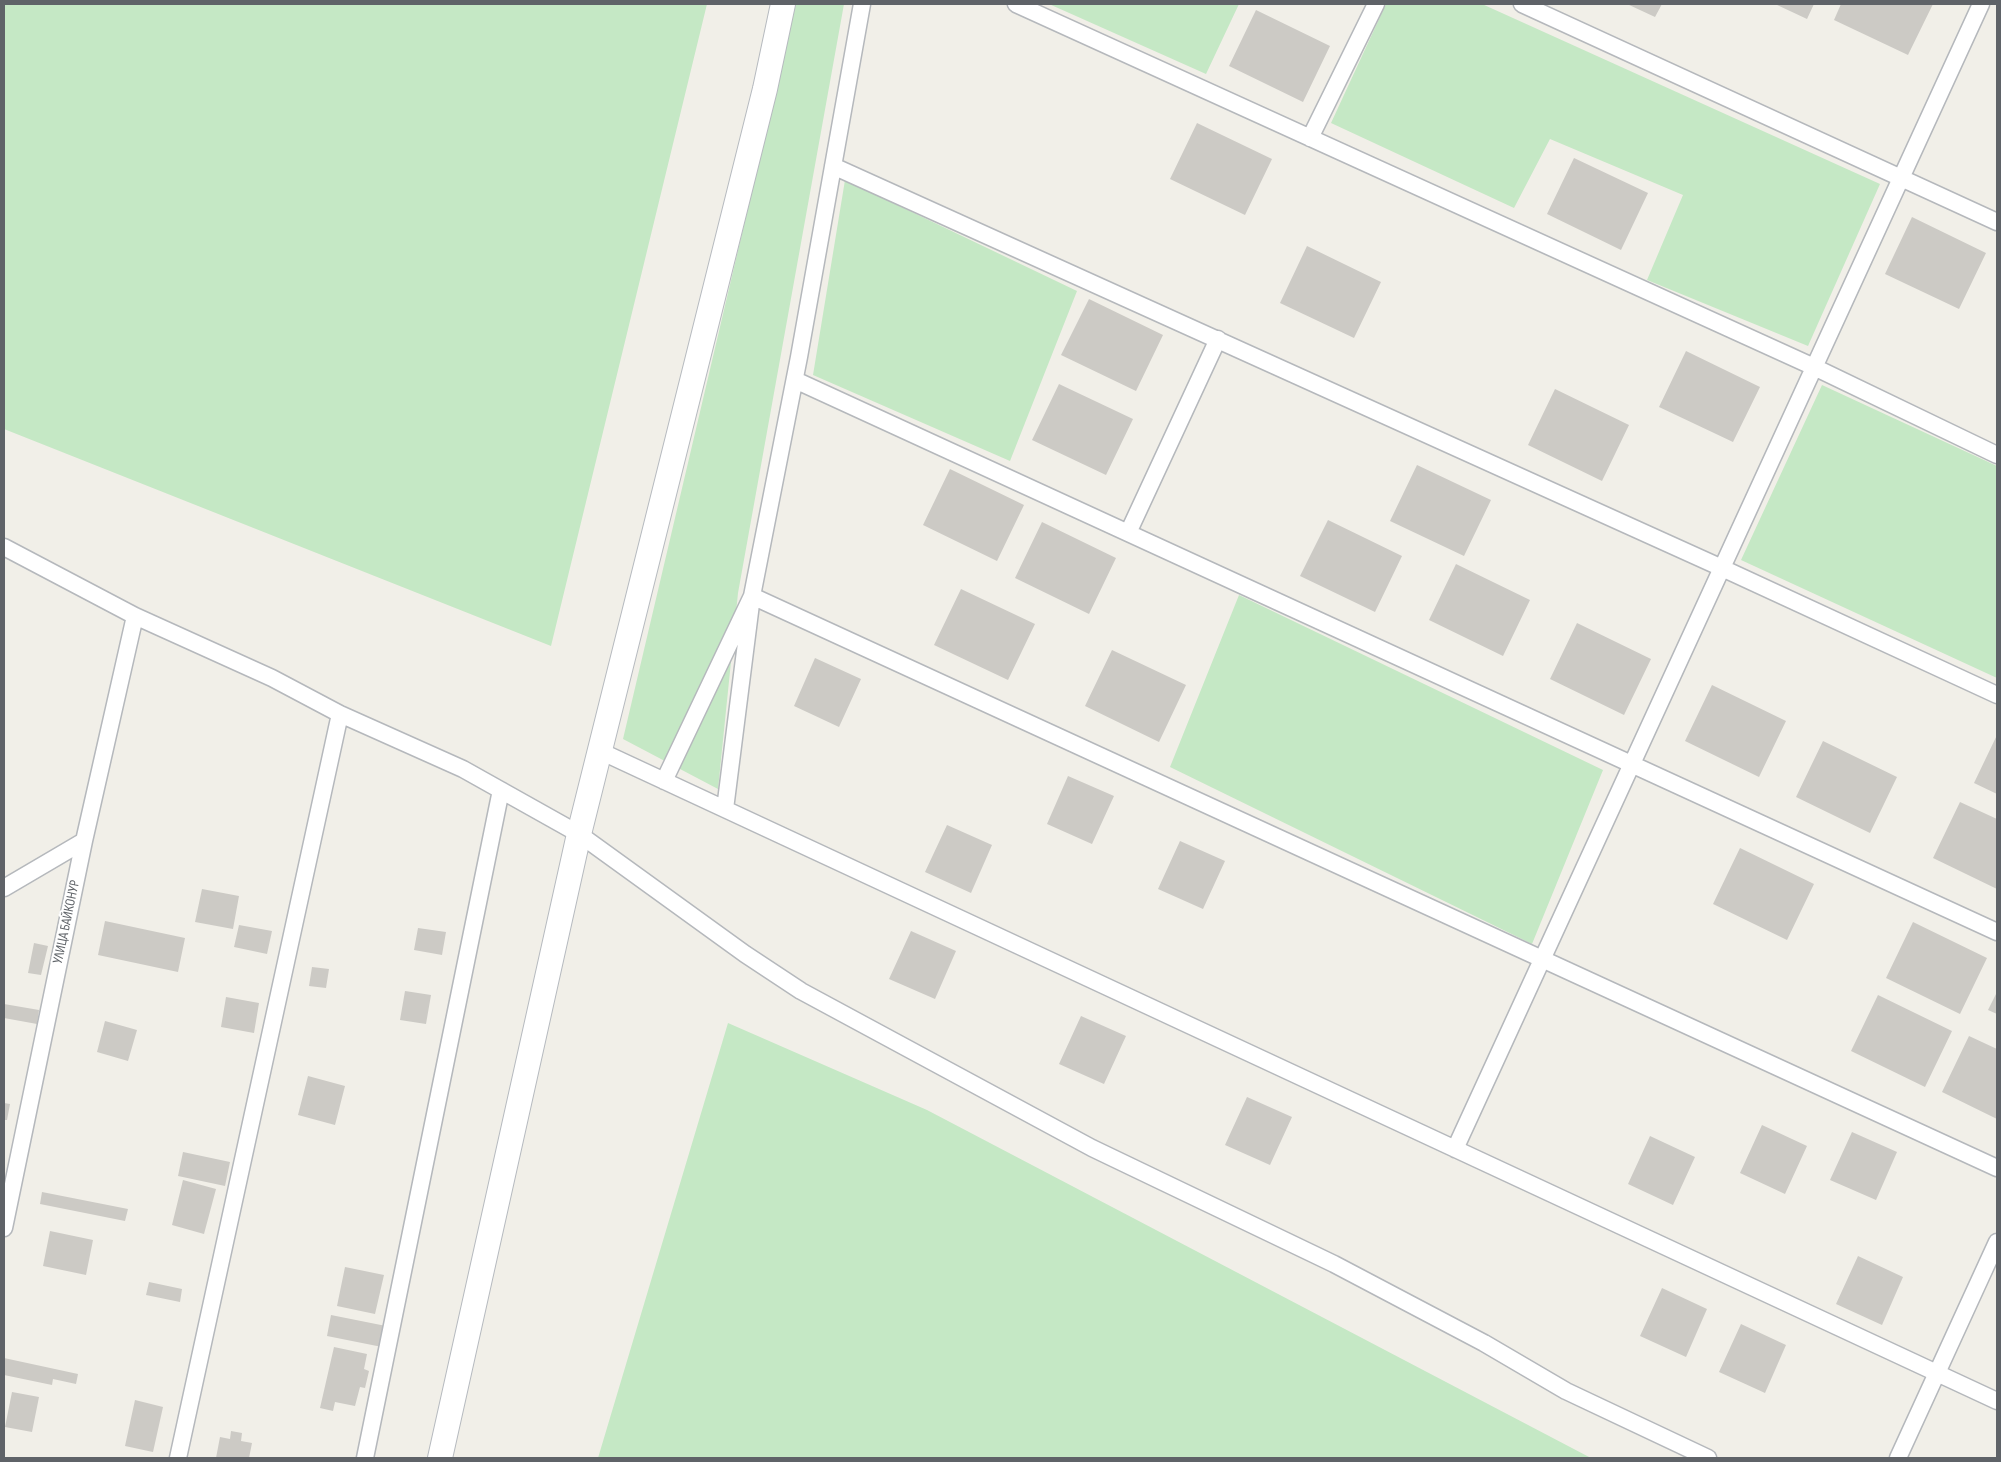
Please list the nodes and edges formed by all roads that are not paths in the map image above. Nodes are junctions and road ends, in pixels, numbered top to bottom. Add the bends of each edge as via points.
1 (784, 4) edge
2 (862, 4) edge
3 (1016, 4) edge
4 (1376, 4) edge
5 (1522, 4) edge
6 (1981, 4) edge
7 (1310, 138) junction
8 (833, 166) junction
9 (1901, 177) junction
10 (1997, 222) edge
11 (1218, 340) junction
12 (1814, 368) junction
13 (795, 380) junction
14 (1997, 455) edge
15 (1128, 533) junction
16 (4, 547) edge
17 (1722, 568) junction
18 (752, 596) junction
19 (135, 616) junction
20 (1997, 695) edge
21 (340, 714) junction
22 (600, 751) junction
23 (1632, 764) junction
24 (664, 780) junction
25 (500, 790) junction
26 (725, 809) junction
27 (579, 834) junction
28 (84, 841) junction
29 (4, 888) edge
30 (1997, 932) edge
31 (1542, 959) junction
32 (1455, 1149) junction
33 (1997, 1168) edge
34 (4, 1228) edge
35 (1997, 1242) edge
36 (1937, 1373) junction
37 (1997, 1401) edge
38 (178, 1458) edge
39 (365, 1458) edge
40 (440, 1458) edge
41 (1708, 1458) edge
42 (1898, 1458) edge

1 - 22 main road
2 - 8 street
3 - 7 street
4 - 7 street
5 - 9 street
6 - 9 street
7 - 12 street
8 - 11 street
8 - 13 street
9 - 10 street
9 - 12 street
11 - 15 street
11 - 17 street
12 - 14 street
12 - 17 street
13 - 15 street
13 - 18 street
15 - 23 street
16 - 19 street
17 - 20 street
17 - 23 street
18 - 24 street
18 - 26 street
18 - 31 street
19 - 21 street via 272,678
19 - 28 street, УЛИЦА БАЙКОНУР
21 - 25 street via 463,769
21 - 38 street
22 - 24 street
22 - 27 main road
23 - 30 street
23 - 31 street
24 - 26 street
25 - 27 street
25 - 39 street
26 - 32 street
27 - 40 main road
27 - 41 street via 801,991 1092,1148 1275,1234 1484,1343 1566,1391
28 - 29 street
28 - 34 street, УЛИЦА БАЙКОНУР
31 - 32 street
31 - 33 street
32 - 36 street
35 - 36 street
36 - 37 street
36 - 42 street

